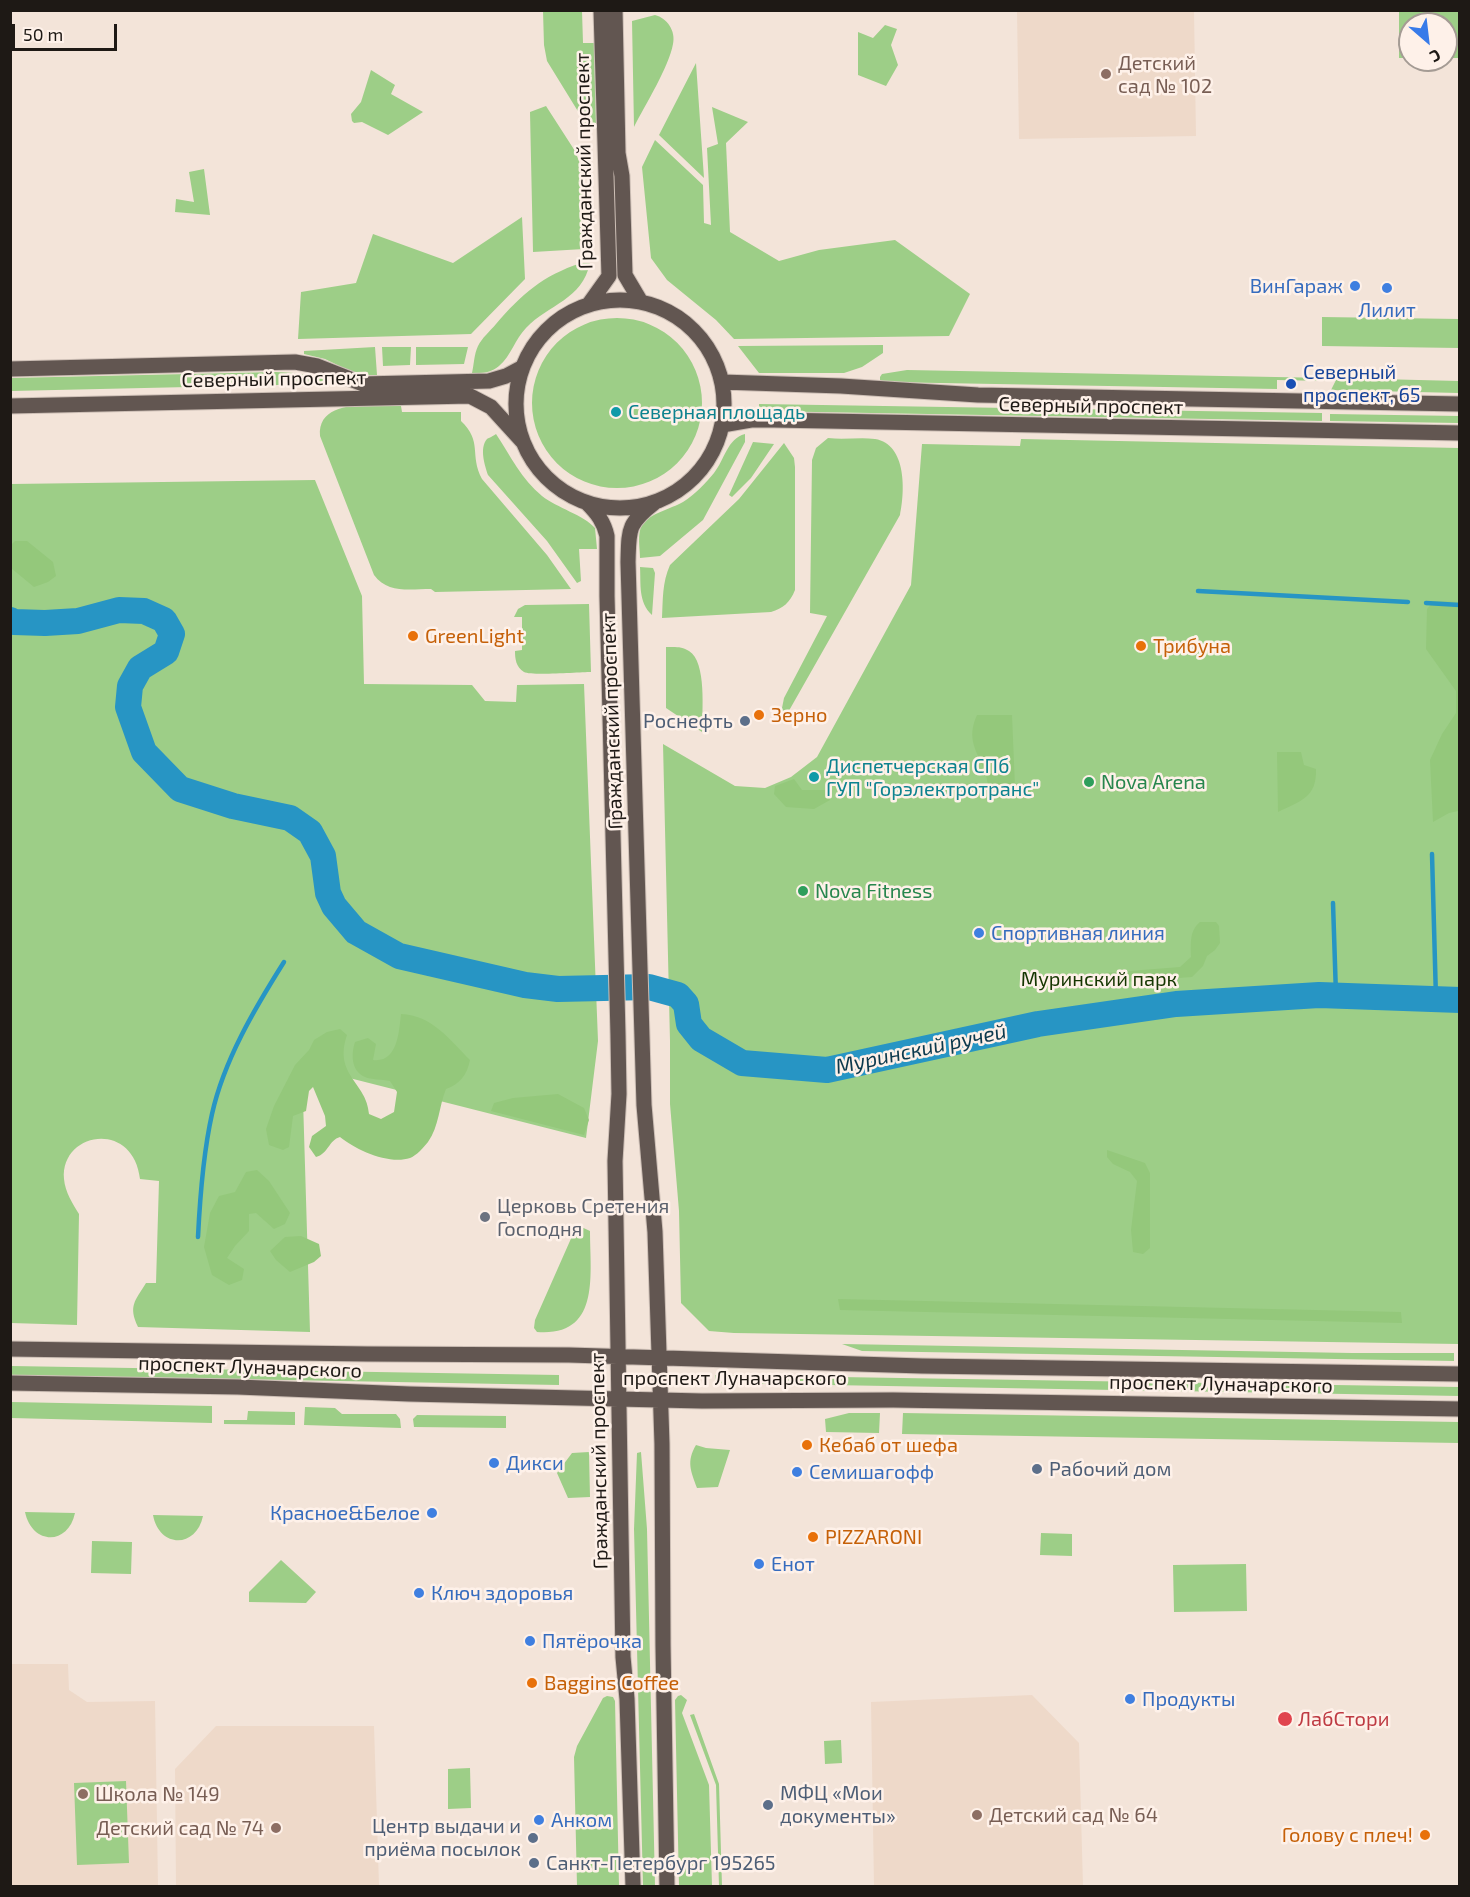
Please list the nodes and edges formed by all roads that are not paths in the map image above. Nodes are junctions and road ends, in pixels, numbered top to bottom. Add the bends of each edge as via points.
1 (601, 10) edge
2 (615, 10) edge
3 (641, 302) junction
4 (589, 304) junction
5 (521, 368) junction
6 (10, 369) edge
7 (722, 382) junction
8 (1460, 404) edge
9 (10, 406) edge
10 (722, 425) junction
11 (1460, 433) edge
12 (522, 441) junction
13 (587, 503) junction
14 (654, 503) junction
15 (10, 1349) edge
16 (619, 1356) junction
17 (659, 1357) junction
18 (1460, 1374) edge
19 (10, 1383) edge
20 (620, 1399) junction
21 (660, 1400) junction
22 (1460, 1409) edge
23 (633, 1887) edge
24 (667, 1887) edge

1 - 4 main road, Гражданский проспект via 609,276
2 - 3 main road, Гражданский проспект via 625,275
3 - 4 main road
3 - 7 main road via 669,312 693,330 712,354
4 - 5 main road via 546,330
5 - 6 main road, Северный проспект via 489,381 363,384 317,366 295,363
5 - 12 main road via 515,407
7 - 8 main road, Северный проспект via 978,395
7 - 10 main road
9 - 12 main road, Северный проспект via 470,396 491,407
10 - 11 main road, Северный проспект via 774,420
10 - 14 main road via 713,450 698,473
12 - 13 main road via 548,479
13 - 14 main road via 609,508
13 - 16 main road, Гражданский проспект via 600,517 607,536 618,1035 615,1161
14 - 17 main road, Гражданский проспект via 632,524 628,562 644,1105 655,1232
15 - 16 main road, проспект Луначарского
16 - 17 main road, проспект Луначарского
16 - 20 main road, Гражданский проспект
17 - 18 main road, проспект Луначарского via 922,1366
17 - 21 main road
19 - 20 main road, проспект Луначарского
20 - 21 main road, проспект Луначарского
20 - 23 main road, Гражданский проспект via 623,1657
21 - 22 main road, проспект Луначарского
21 - 24 main road

